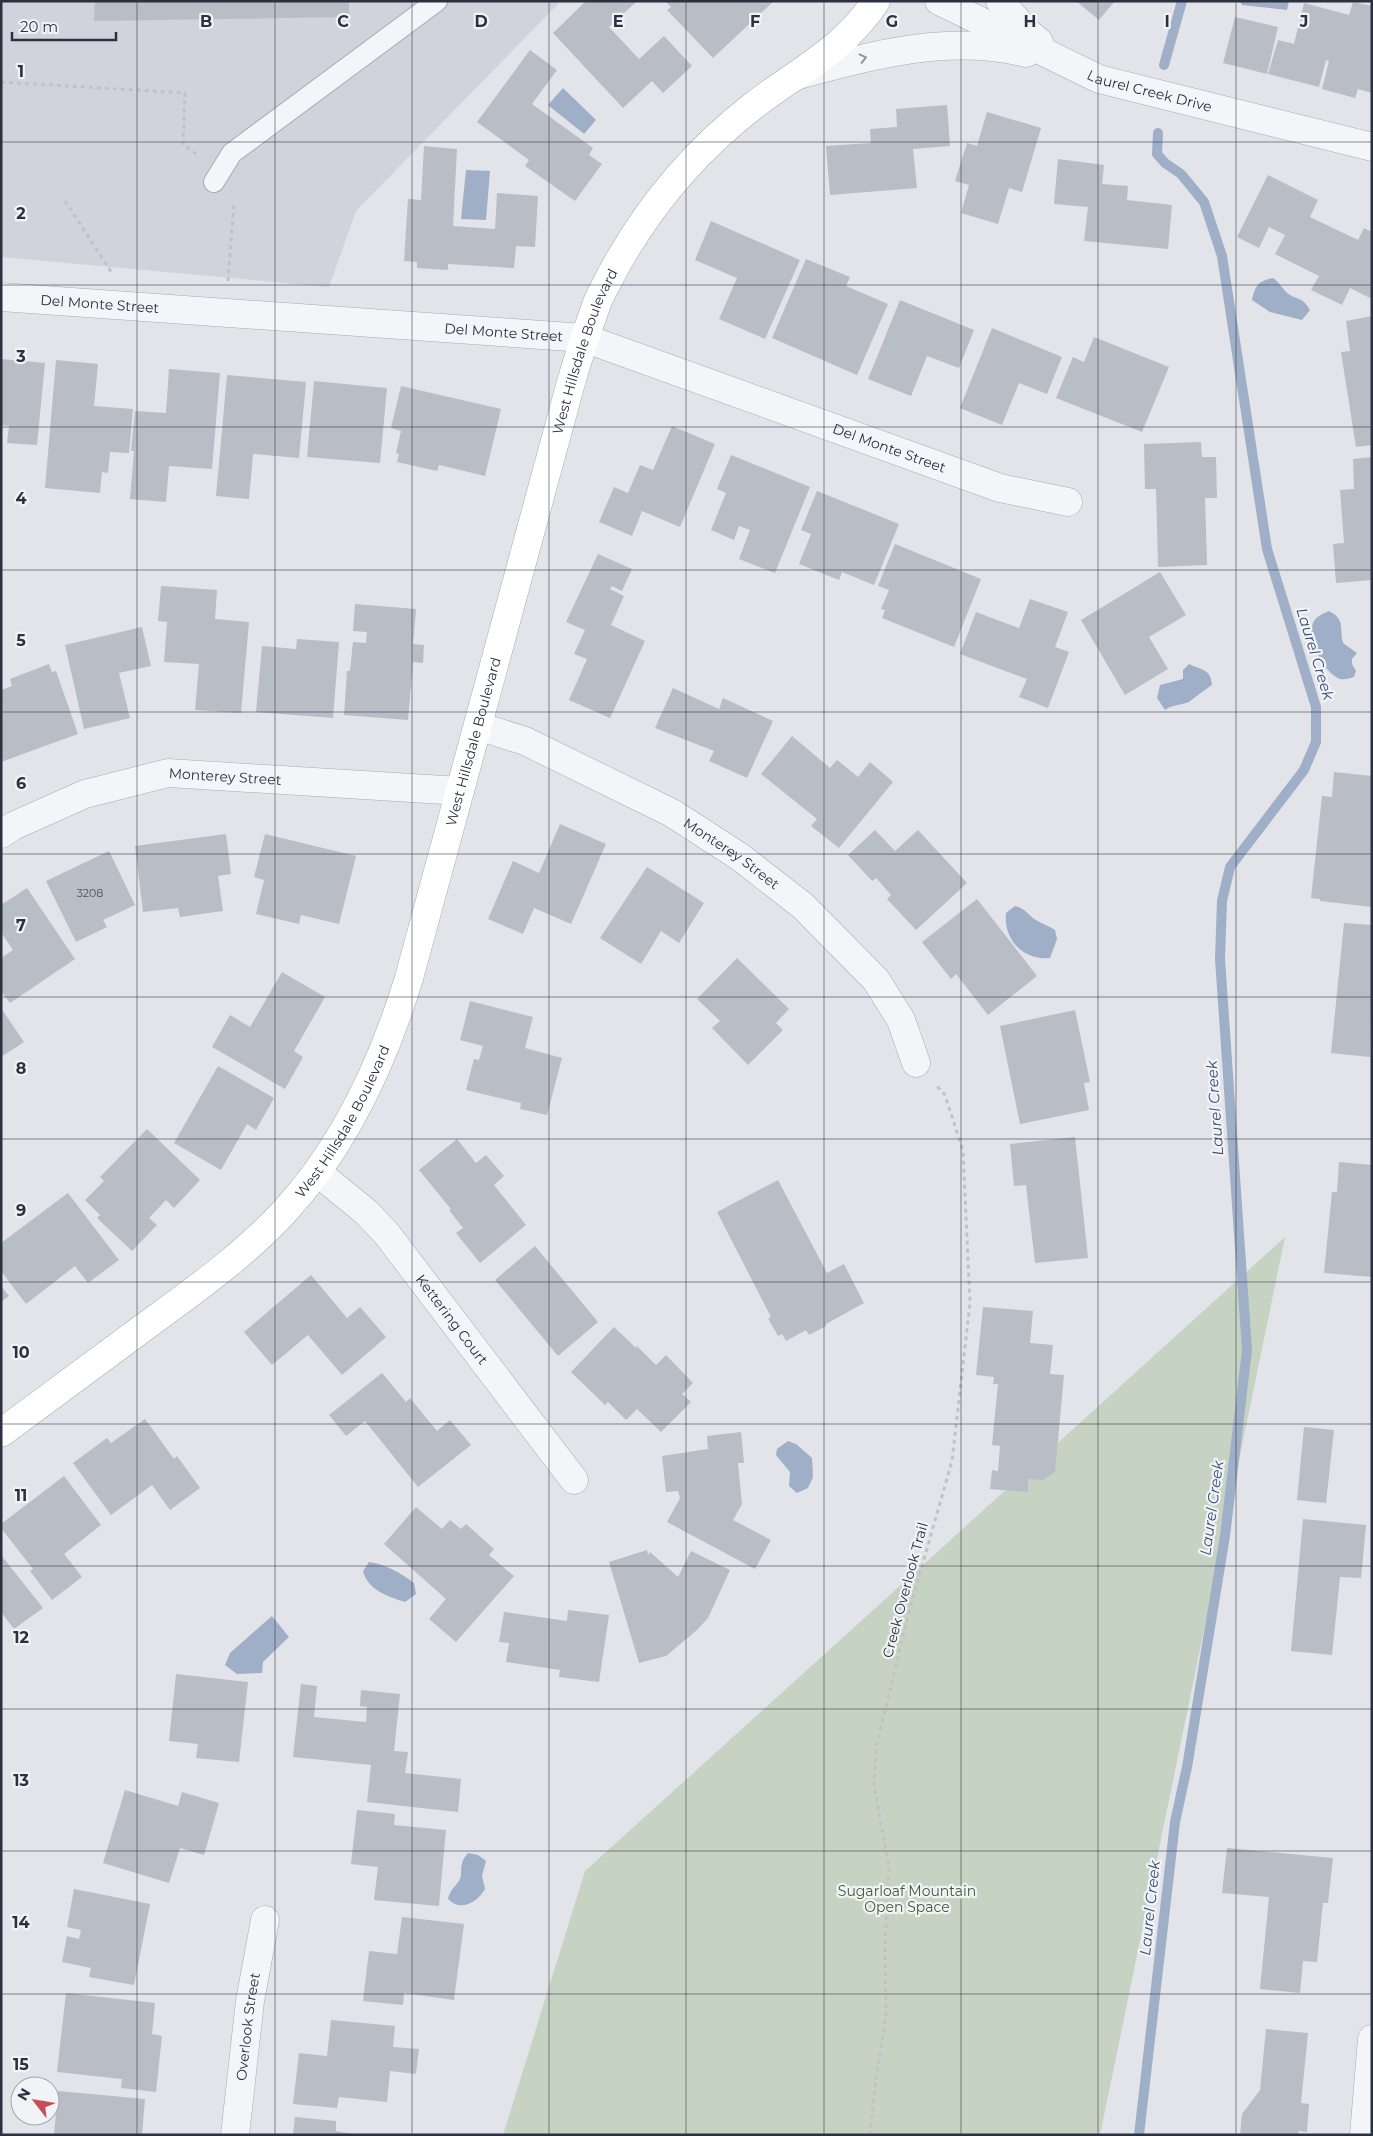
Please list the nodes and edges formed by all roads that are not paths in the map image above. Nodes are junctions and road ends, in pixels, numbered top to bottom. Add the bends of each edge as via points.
1 (437, 1) edge
2 (876, 1) edge
3 (940, 1) edge
4 (1000, 1) edge
5 (1063, 62) junction
6 (799, 75) junction
7 (1372, 147) edge
8 (214, 182) dead end
9 (1, 297) edge
10 (584, 338) junction
11 (1068, 502) dead end
12 (478, 726) junction
13 (460, 791) junction
14 (1, 834) edge
15 (916, 1063) road end
16 (317, 1172) junction
17 (1, 1432) edge
18 (574, 1480) dead end
19 (266, 1920) dead end
20 (1372, 2039) edge
21 (234, 2135) edge
22 (1364, 2135) edge

1 - 8 lane via 232,153
2 - 6 main road, West Hillsdale Boulevard via 831,52
3 - 5 street, Laurel Creek Drive
4 - 5 street via 1027,32
6 -> 5 street via 893,51 939,46 980,46 1020,51
5 - 7 street, Laurel Creek Drive via 1099,79
6 - 10 main road, West Hillsdale Boulevard via 754,105 714,138 678,177 646,217 620,259 597,302
9 - 10 street, Del Monte Street
10 - 11 street, Del Monte Street via 1000,488
10 - 12 main road, West Hillsdale Boulevard
12 - 13 main road, West Hillsdale Boulevard
12 - 15 street, Monterey Street via 525,741 672,813 740,857 803,906 876,980 901,1020
13 - 14 street, Monterey Street via 168,773 85,794
13 - 16 main road, West Hillsdale Boulevard via 394,1028 372,1079
16 - 17 main road, West Hillsdale Boulevard via 284,1212 233,1260
16 - 18 street, Kettering Court via 386,1233
19 - 21 street, Overlook Street via 250,2001
20 - 22 street

